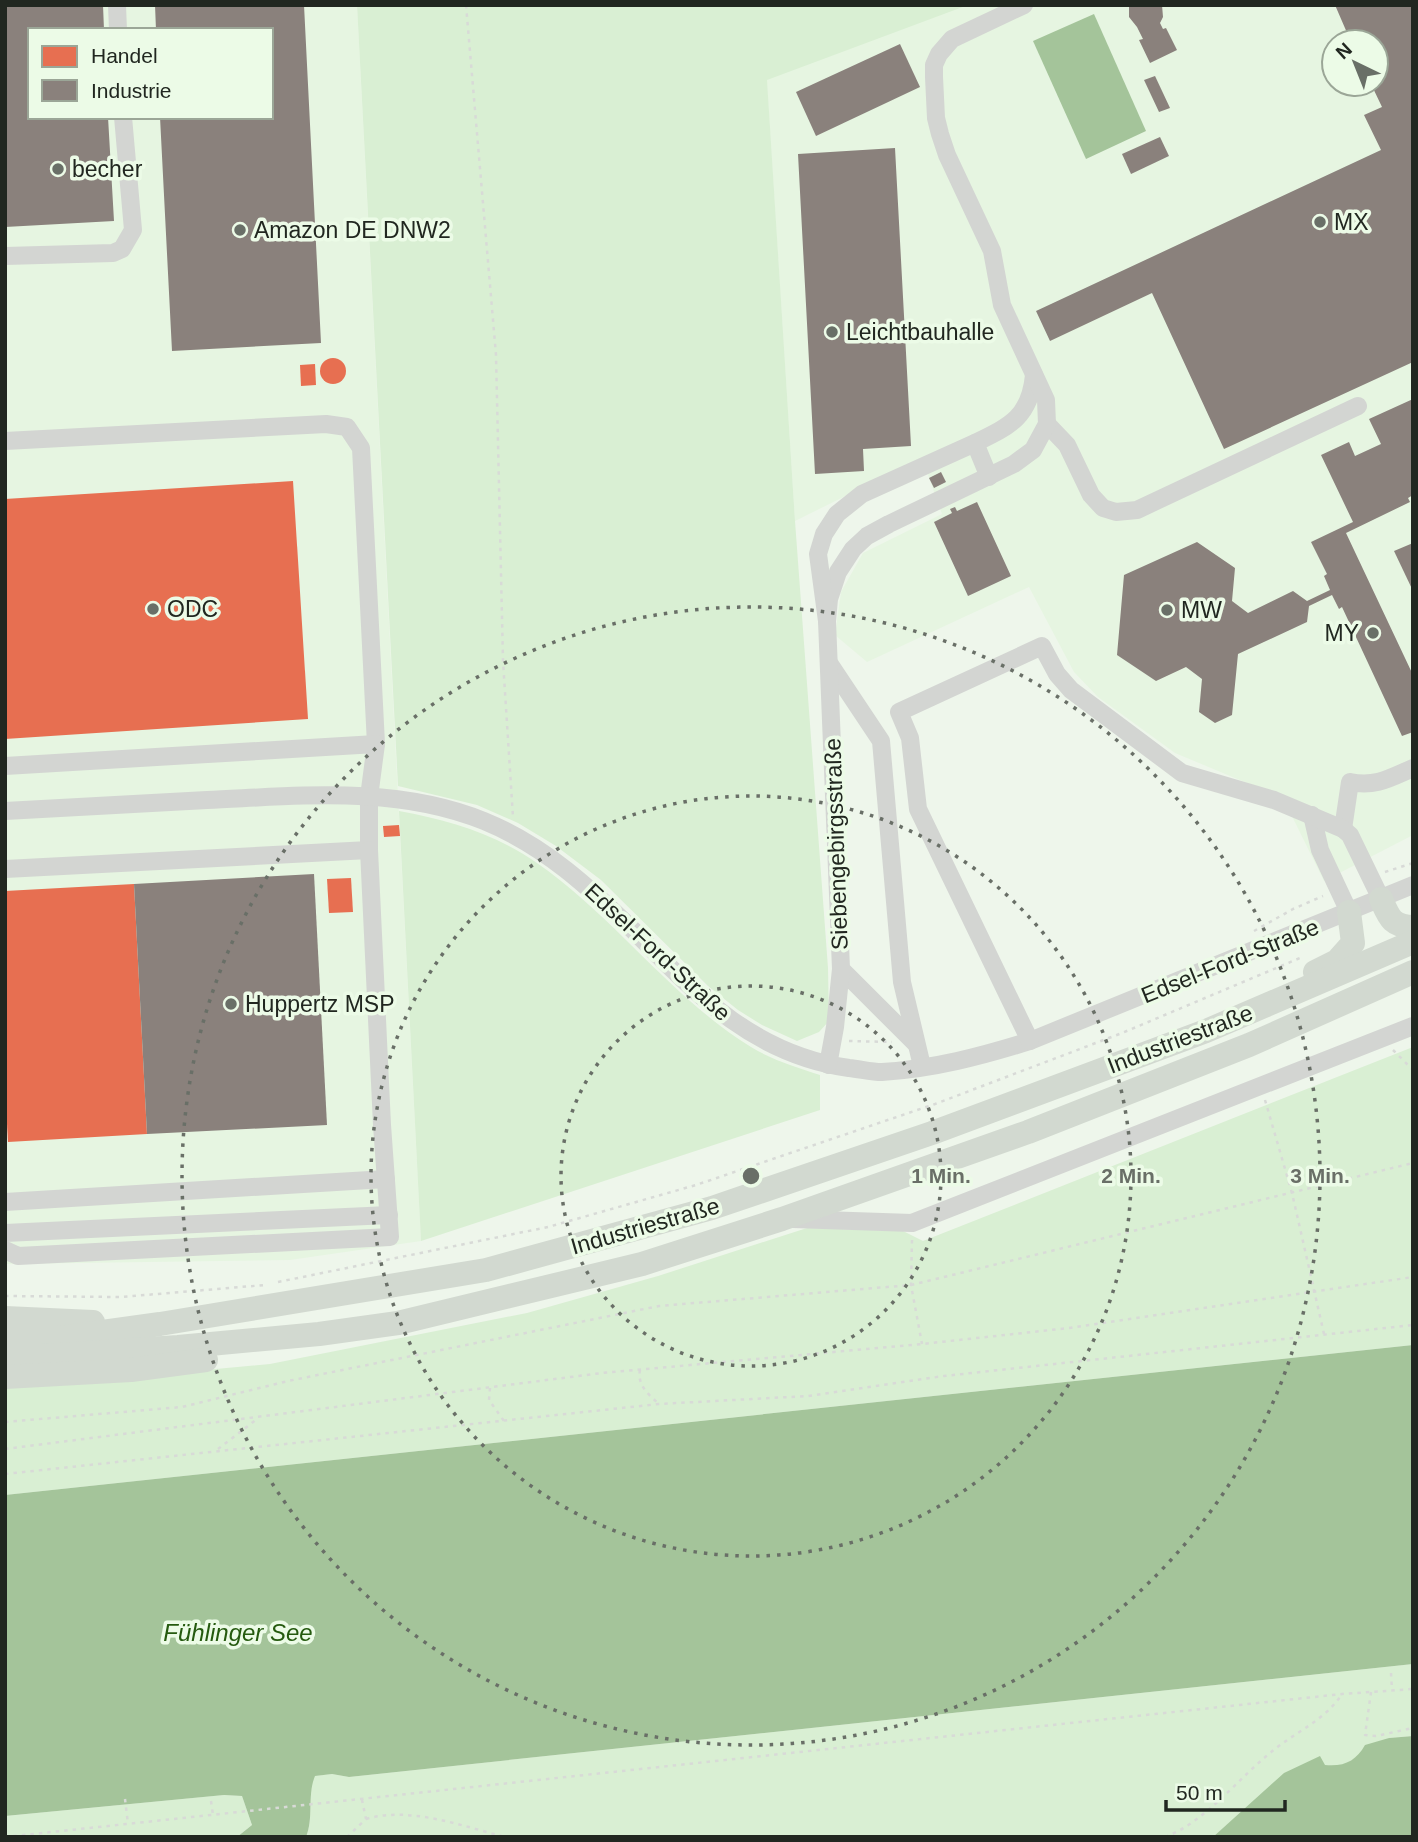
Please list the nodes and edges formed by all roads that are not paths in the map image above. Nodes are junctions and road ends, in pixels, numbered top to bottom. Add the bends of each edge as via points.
1 (117, 5) edge
2 (1024, 5) edge
3 (118, 28) edge
4 (123, 119) edge
5 (5, 256) edge
6 (1034, 375) junction
7 (1358, 406) dead end
8 (1047, 424) junction
9 (5, 441) edge
10 (975, 443) junction
11 (989, 477) junction
12 (827, 621) junction
13 (829, 663) junction
14 (376, 744) junction
15 (5, 766) edge
16 (1413, 768) edge
17 (369, 797) junction
18 (5, 811) edge
19 (1312, 815) junction
20 (1343, 829) junction
21 (369, 850) junction
22 (5, 869) edge
23 (1413, 885) edge
24 (1381, 899) junction
25 (1349, 912) junction
26 (1413, 927) edge
27 (1413, 942) edge
28 (841, 969) junction
29 (1413, 972) edge
30 (1413, 1026) edge
31 (1206, 1031) junction
32 (1030, 1041) junction
33 (915, 1043) junction
34 (828, 1065) junction
35 (922, 1066) junction
36 (386, 1179) junction
37 (5, 1202) edge
38 (389, 1215) junction
39 (782, 1219) junction
40 (5, 1233) edge
41 (5, 1250) edge
42 (5, 1318) edge
43 (160, 1324) junction
44 (319, 1334) junction
45 (5, 1338) edge
46 (5, 1356) edge
47 (5, 1377) edge

1 - 3 street
2 - 6 street via 952,39 939,54 934,77 936,118 947,155 992,251 1002,305
4 - 5 street via 133,230 122,249
6 - 8 street via 1046,400
6 - 10 street via 1021,415
7 - 8 street via 1137,510 1116,512 1103,508 1091,495 1067,444
8 - 11 street via 1033,450
9 - 14 street via 326,424 347,427 361,448
10 - 11 street
10 - 12 street via 862,494 837,514 818,554
11 - 12 street via 867,536 838,572
12 - 13 street, Siebengebirgsstraße
13 - 28 street, Siebengebirgsstraße
13 - 33 street via 881,741 902,982
14 - 15 street
14 - 17 street
16 - 20 street via 1367,785 1350,782
17 - 18 street, Edsel-Ford-Straße via 338,793
17 - 21 street
17 - 34 street, Edsel-Ford-Straße via 419,802 484,821 544,853 589,886 691,989 733,1023 782,1051
19 - 20 street
19 - 25 street via 1320,850
19 - 32 street via 1182,773 1071,690 1042,646 899,712 910,738 919,809
20 - 24 street
21 - 22 street
21 - 36 street
23 - 24 street, Edsel-Ford-Straße
24 - 25 street, Edsel-Ford-Straße
24 - 26 highway via 1399,927
25 - 31 highway via 1353,943 1337,961
25 - 32 street, Edsel-Ford-Straße
27 - 31 highway, Industriestraße
28 - 33 street
28 - 34 street, Siebengebirgsstraße
29 - 39 highway, Industriestraße via 1249,1045
30 - 39 street via 912,1223
31 - 43 highway, Industriestraße via 932,1133 712,1208 486,1270
32 - 35 street, Edsel-Ford-Straße via 973,1058
33 - 35 street
34 - 35 street, Edsel-Ford-Straße via 880,1072
36 - 37 street
36 - 38 street
38 - 40 street
38 - 41 street via 390,1237 18,1256
39 - 44 highway, Industriestraße via 630,1268 398,1323
42 - 43 highway
43 - 45 highway, Industriestraße via 59,1338
44 - 46 highway, Industriestraße
44 - 47 highway via 251,1354 131,1370

